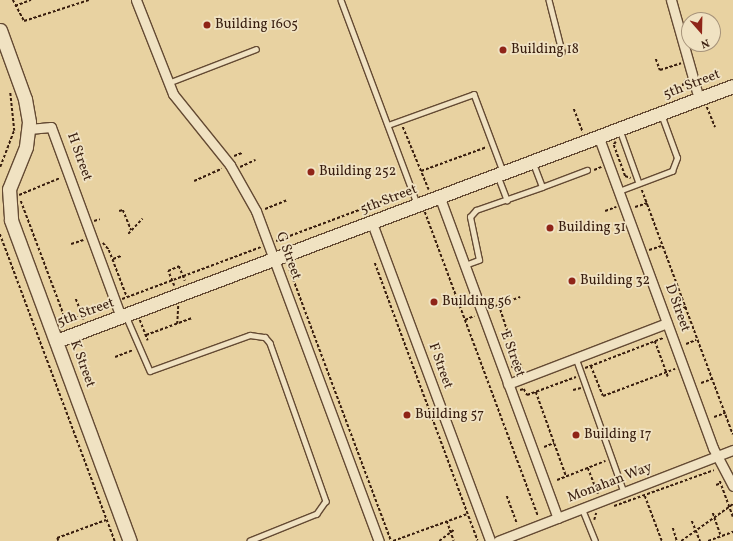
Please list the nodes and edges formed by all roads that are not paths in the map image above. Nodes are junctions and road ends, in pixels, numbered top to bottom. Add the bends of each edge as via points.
1 (136, 0) edge
2 (342, 0) edge
3 (549, 0) edge
4 (671, 0) edge
5 (0, 30) edge
6 (256, 49) dead end
7 (562, 51) dead end
8 (168, 83) junction
9 (733, 86) edge
10 (702, 105) junction
11 (661, 114) junction
12 (388, 125) junction
13 (30, 129) junction
14 (595, 134) junction
15 (622, 134) junction
16 (533, 163) junction
17 (587, 170) dead end
18 (501, 175) junction
19 (638, 183) junction
20 (542, 186) junction
21 (619, 191) junction
22 (438, 199) junction
23 (506, 200) junction
24 (420, 210) junction
25 (372, 223) junction
26 (284, 263) junction
27 (465, 265) junction
28 (123, 316) junction
29 (667, 323) junction
30 (56, 341) junction
31 (576, 358) junction
32 (508, 384) junction
33 (733, 450) edge
34 (718, 457) junction
35 (733, 486) edge
36 (624, 492) junction
37 (582, 508) junction
38 (558, 518) junction
39 (130, 541) edge
40 (250, 541) edge
41 (379, 541) edge
42 (490, 541) edge
43 (498, 541) edge
44 (595, 541) edge

1 - 8 street, G Street
2 - 12 lane
3 - 7 lane
4 - 10 street
5 - 13 street via 25,99
6 - 8 lane
8 - 26 street, G Street via 190,119 239,180 268,244
9 - 10 street, 5th Street
10 - 11 street, 5th Street
11 - 15 street, 5th Street
11 - 19 lane via 677,158 672,171
12 - 18 lane via 474,94
12 - 24 lane
13 - 28 street, H Street via 51,127 115,302
13 - 30 street, K Street via 26,147 10,182 13,198 11,220
14 - 15 street, 5th Street
14 - 16 street, 5th Street
14 - 21 street, D Street
15 - 19 lane
16 - 18 street, 5th Street
16 - 20 lane
17 - 20 lane
18 - 22 street, 5th Street
18 - 23 lane
19 - 21 lane
20 - 23 lane
21 - 29 street, D Street
22 - 24 street, 5th Street
22 - 27 street, E Street
23 - 27 lane via 476,210 470,217 478,260
24 - 25 street, 5th Street
25 - 26 street, 5th Street
25 - 42 street, F Street
26 - 28 street, 5th Street via 189,291
26 - 41 street, G Street
27 - 32 street, E Street
28 - 30 street, 5th Street
28 - 40 lane via 150,372 250,335 265,337 270,344 326,501 318,514
29 - 31 street
29 - 34 street, D Street
30 - 39 street, K Street
31 - 32 street
31 - 36 lane
32 - 38 street, E Street
33 - 34 street, Monahan Way
34 - 35 street, D Street
34 - 36 street, Monahan Way
36 - 37 street, Monahan Way
37 - 38 street, Monahan Way
37 - 44 lane
38 - 43 street, Monahan Way

